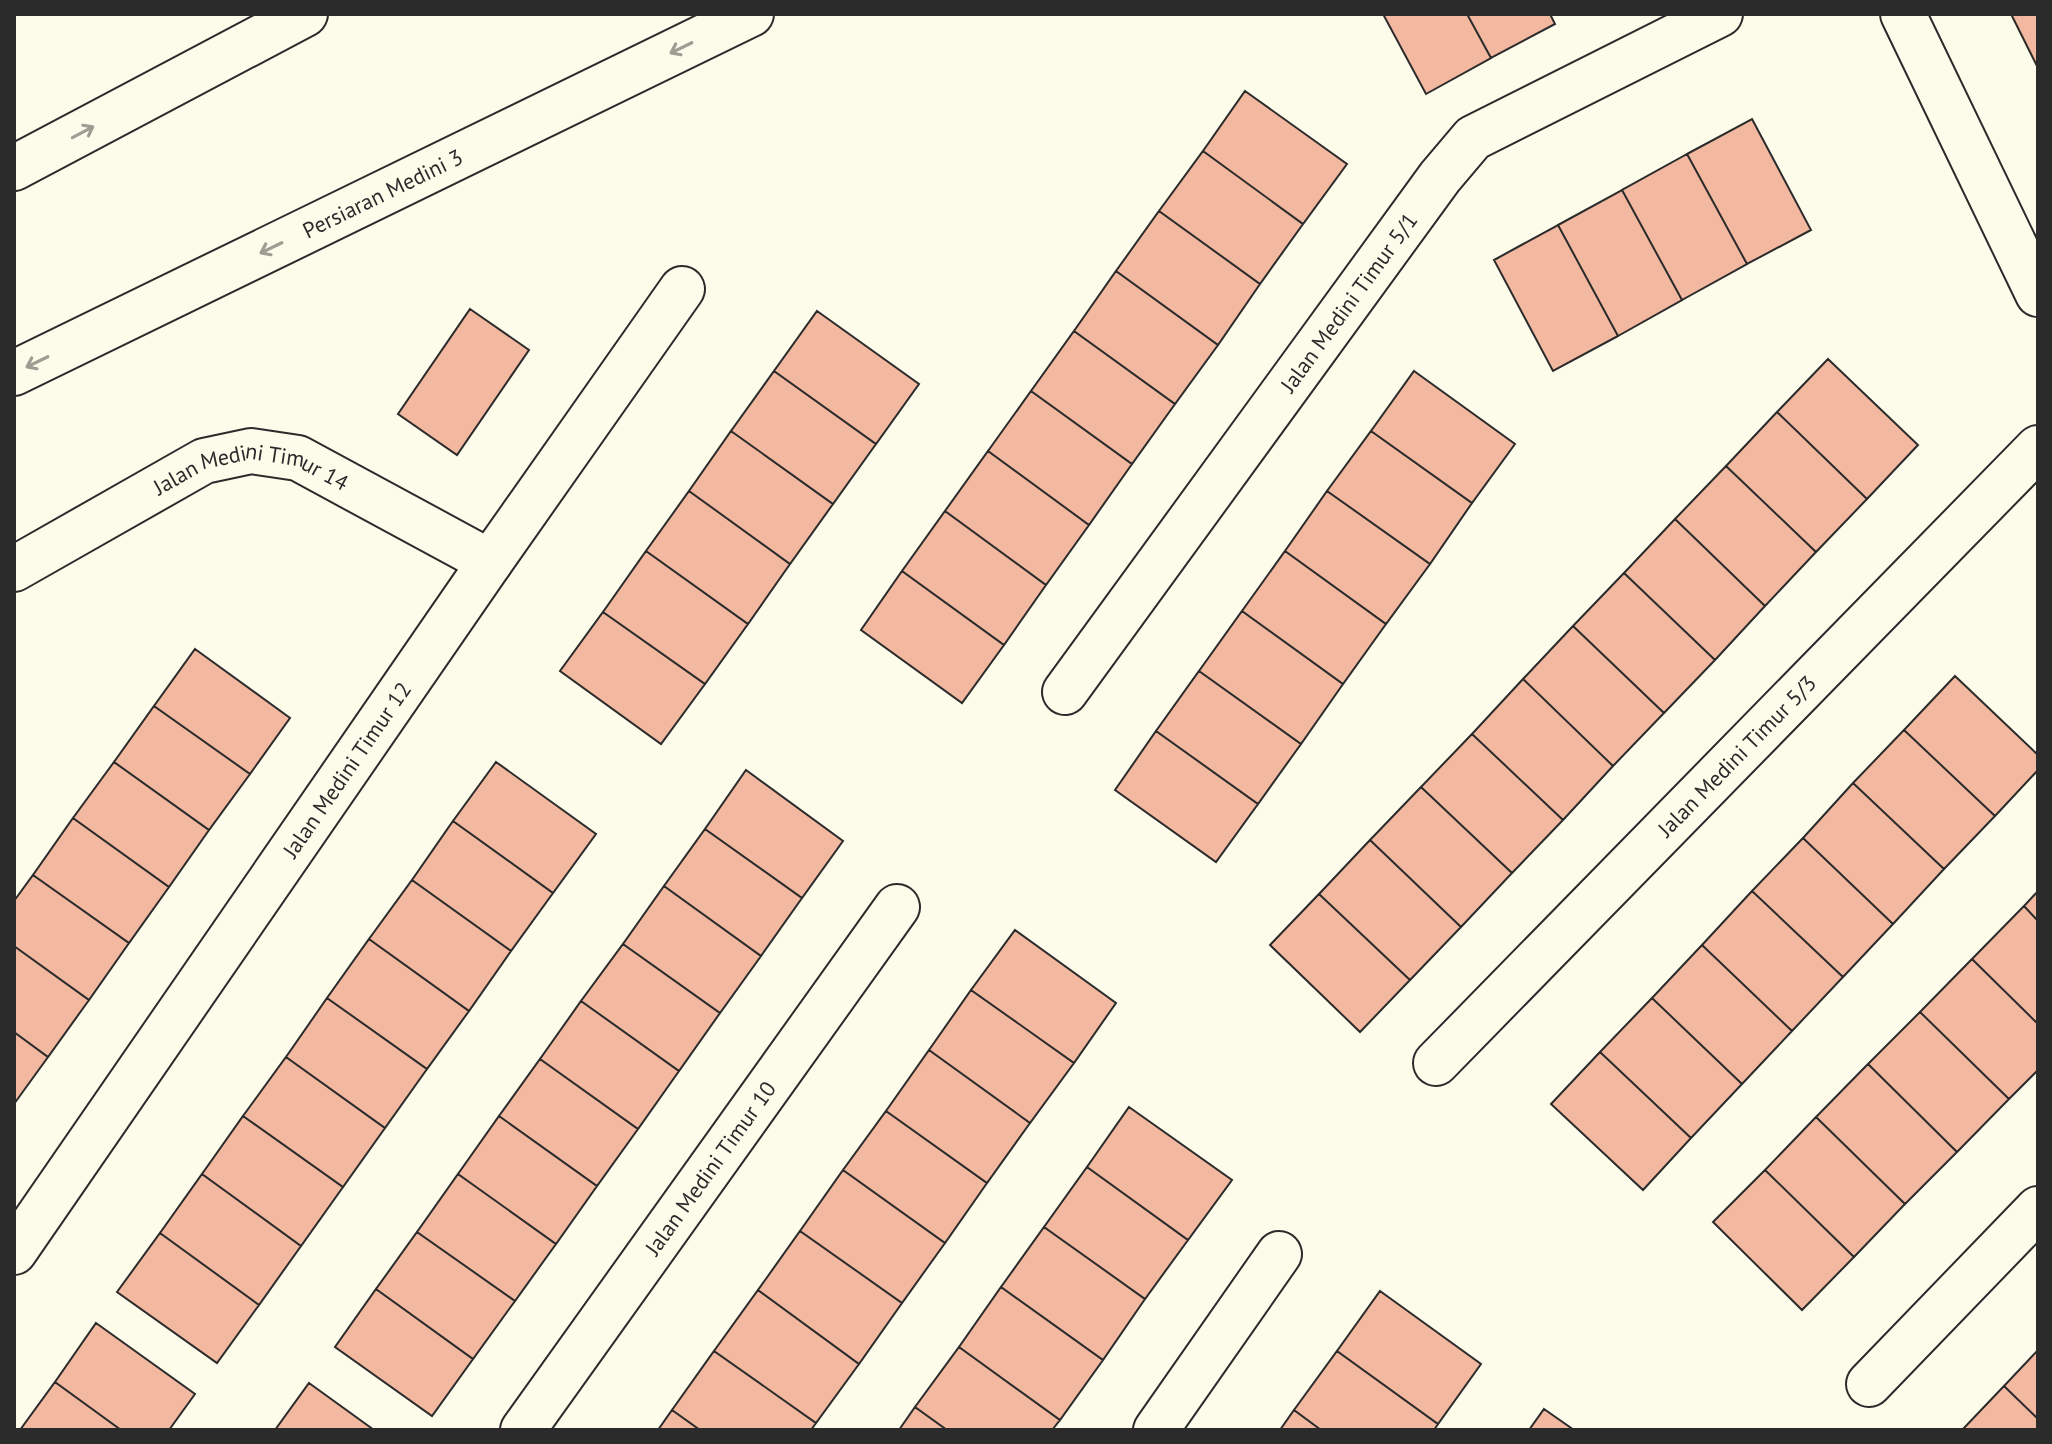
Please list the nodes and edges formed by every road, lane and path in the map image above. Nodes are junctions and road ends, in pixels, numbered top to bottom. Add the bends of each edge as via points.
1 (305, 14) edge
2 (751, 14) edge
3 (1720, 14) edge
4 (1903, 14) edge
5 (14, 168) edge
6 (682, 289) dead end
7 (2038, 294) edge
8 (14, 373) edge
9 (2038, 448) edge
10 (490, 562) junction
11 (14, 569) edge
12 (1065, 692) dead end
13 (897, 907) dead end
14 (1436, 1063) dead end
15 (2038, 1209) edge
16 (14, 1252) edge
17 (1279, 1254) dead end
18 (1869, 1384) dead end
19 (523, 1430) edge
20 (1156, 1430) edge

5 -> 1 street
2 -> 8 street, Persiaran Medini 3
3 - 12 street, Jalan Medini Timur 5/1 via 1473,138
4 - 7 street
6 - 10 street, Jalan Medini Timur 12
9 - 14 street, Jalan Medini Timur 5/3
10 - 11 street, Jalan Medini Timur 14 via 298,458 251,451 204,461
10 - 16 street, Jalan Medini Timur 12
13 - 19 street, Jalan Medini Timur 10
15 - 18 street
17 - 20 street

